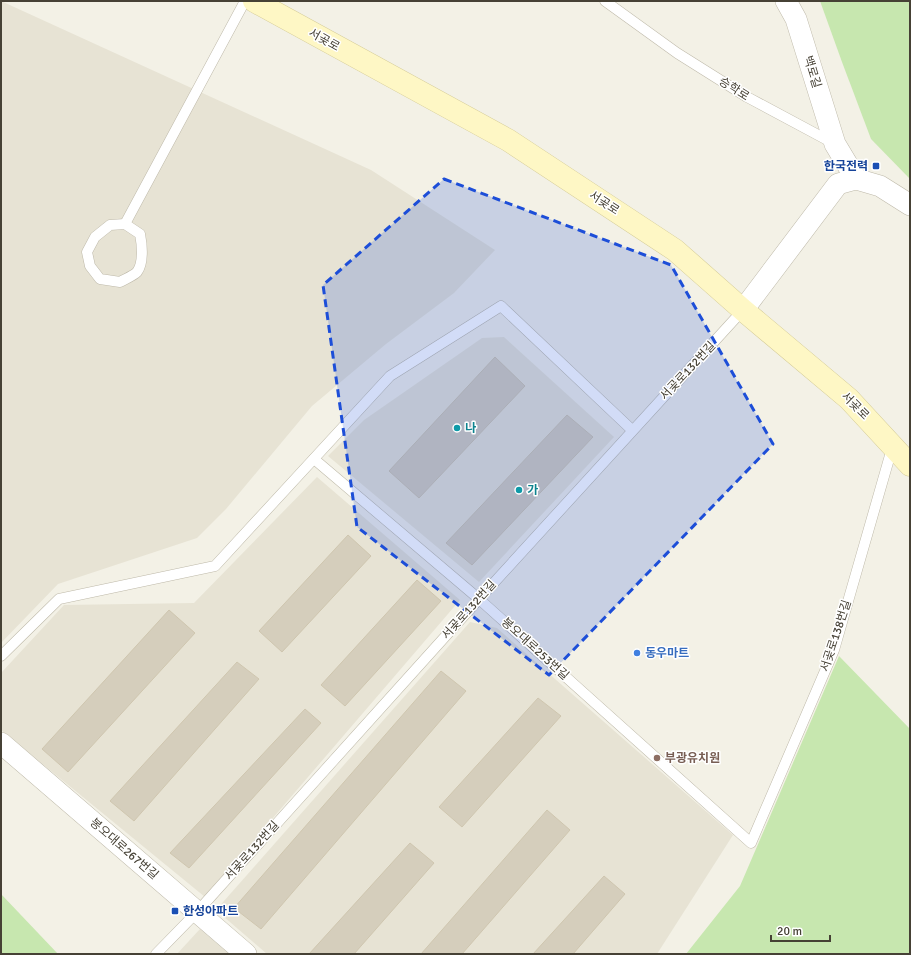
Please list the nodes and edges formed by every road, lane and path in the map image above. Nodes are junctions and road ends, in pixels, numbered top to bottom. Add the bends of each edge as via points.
1 (245, 1) edge
2 (254, 1) edge
3 (605, 1) edge
4 (786, 1) edge
5 (835, 144) junction
6 (856, 179) junction
7 (910, 205) edge
8 (125, 224) junction
9 (743, 310) junction
10 (632, 430) junction
11 (893, 445) junction
12 (314, 459) junction
13 (910, 464) edge
14 (479, 599) junction
15 (1, 656) edge
16 (1, 743) edge
17 (751, 842) joint
18 (197, 912) junction
19 (156, 954) edge
20 (246, 954) edge

1 - 8 lane
2 - 9 main road, 서곶로 via 508,140 675,250
3 - 5 lane, 승학로 via 677,53 748,98
4 - 5 street, 백로길 via 796,19
5 - 6 street
6 - 7 street via 880,186
6 - 9 street via 838,184
8 - 8 lane via 110,224 95,236 86,252 90,266 100,279 120,282 137,272 142,258 140,234
9 - 10 lane, 서곶로132번길
9 - 11 main road, 서곶로 via 849,398
10 - 12 lane via 501,306 390,376
10 - 14 lane, 서곶로132번길
11 - 13 main road, 서곶로
11 - 17 lane, 서곶로138번길 via 834,650
12 - 14 lane, 봉오대로253번길
12 - 15 lane via 215,566 59,599
14 - 17 lane, 봉오대로253번길
14 - 18 lane, 서곶로132번길
16 - 18 street, 봉오대로267번길
18 - 19 lane, 서곶로132번길
18 - 20 street, 봉오대로267번길

